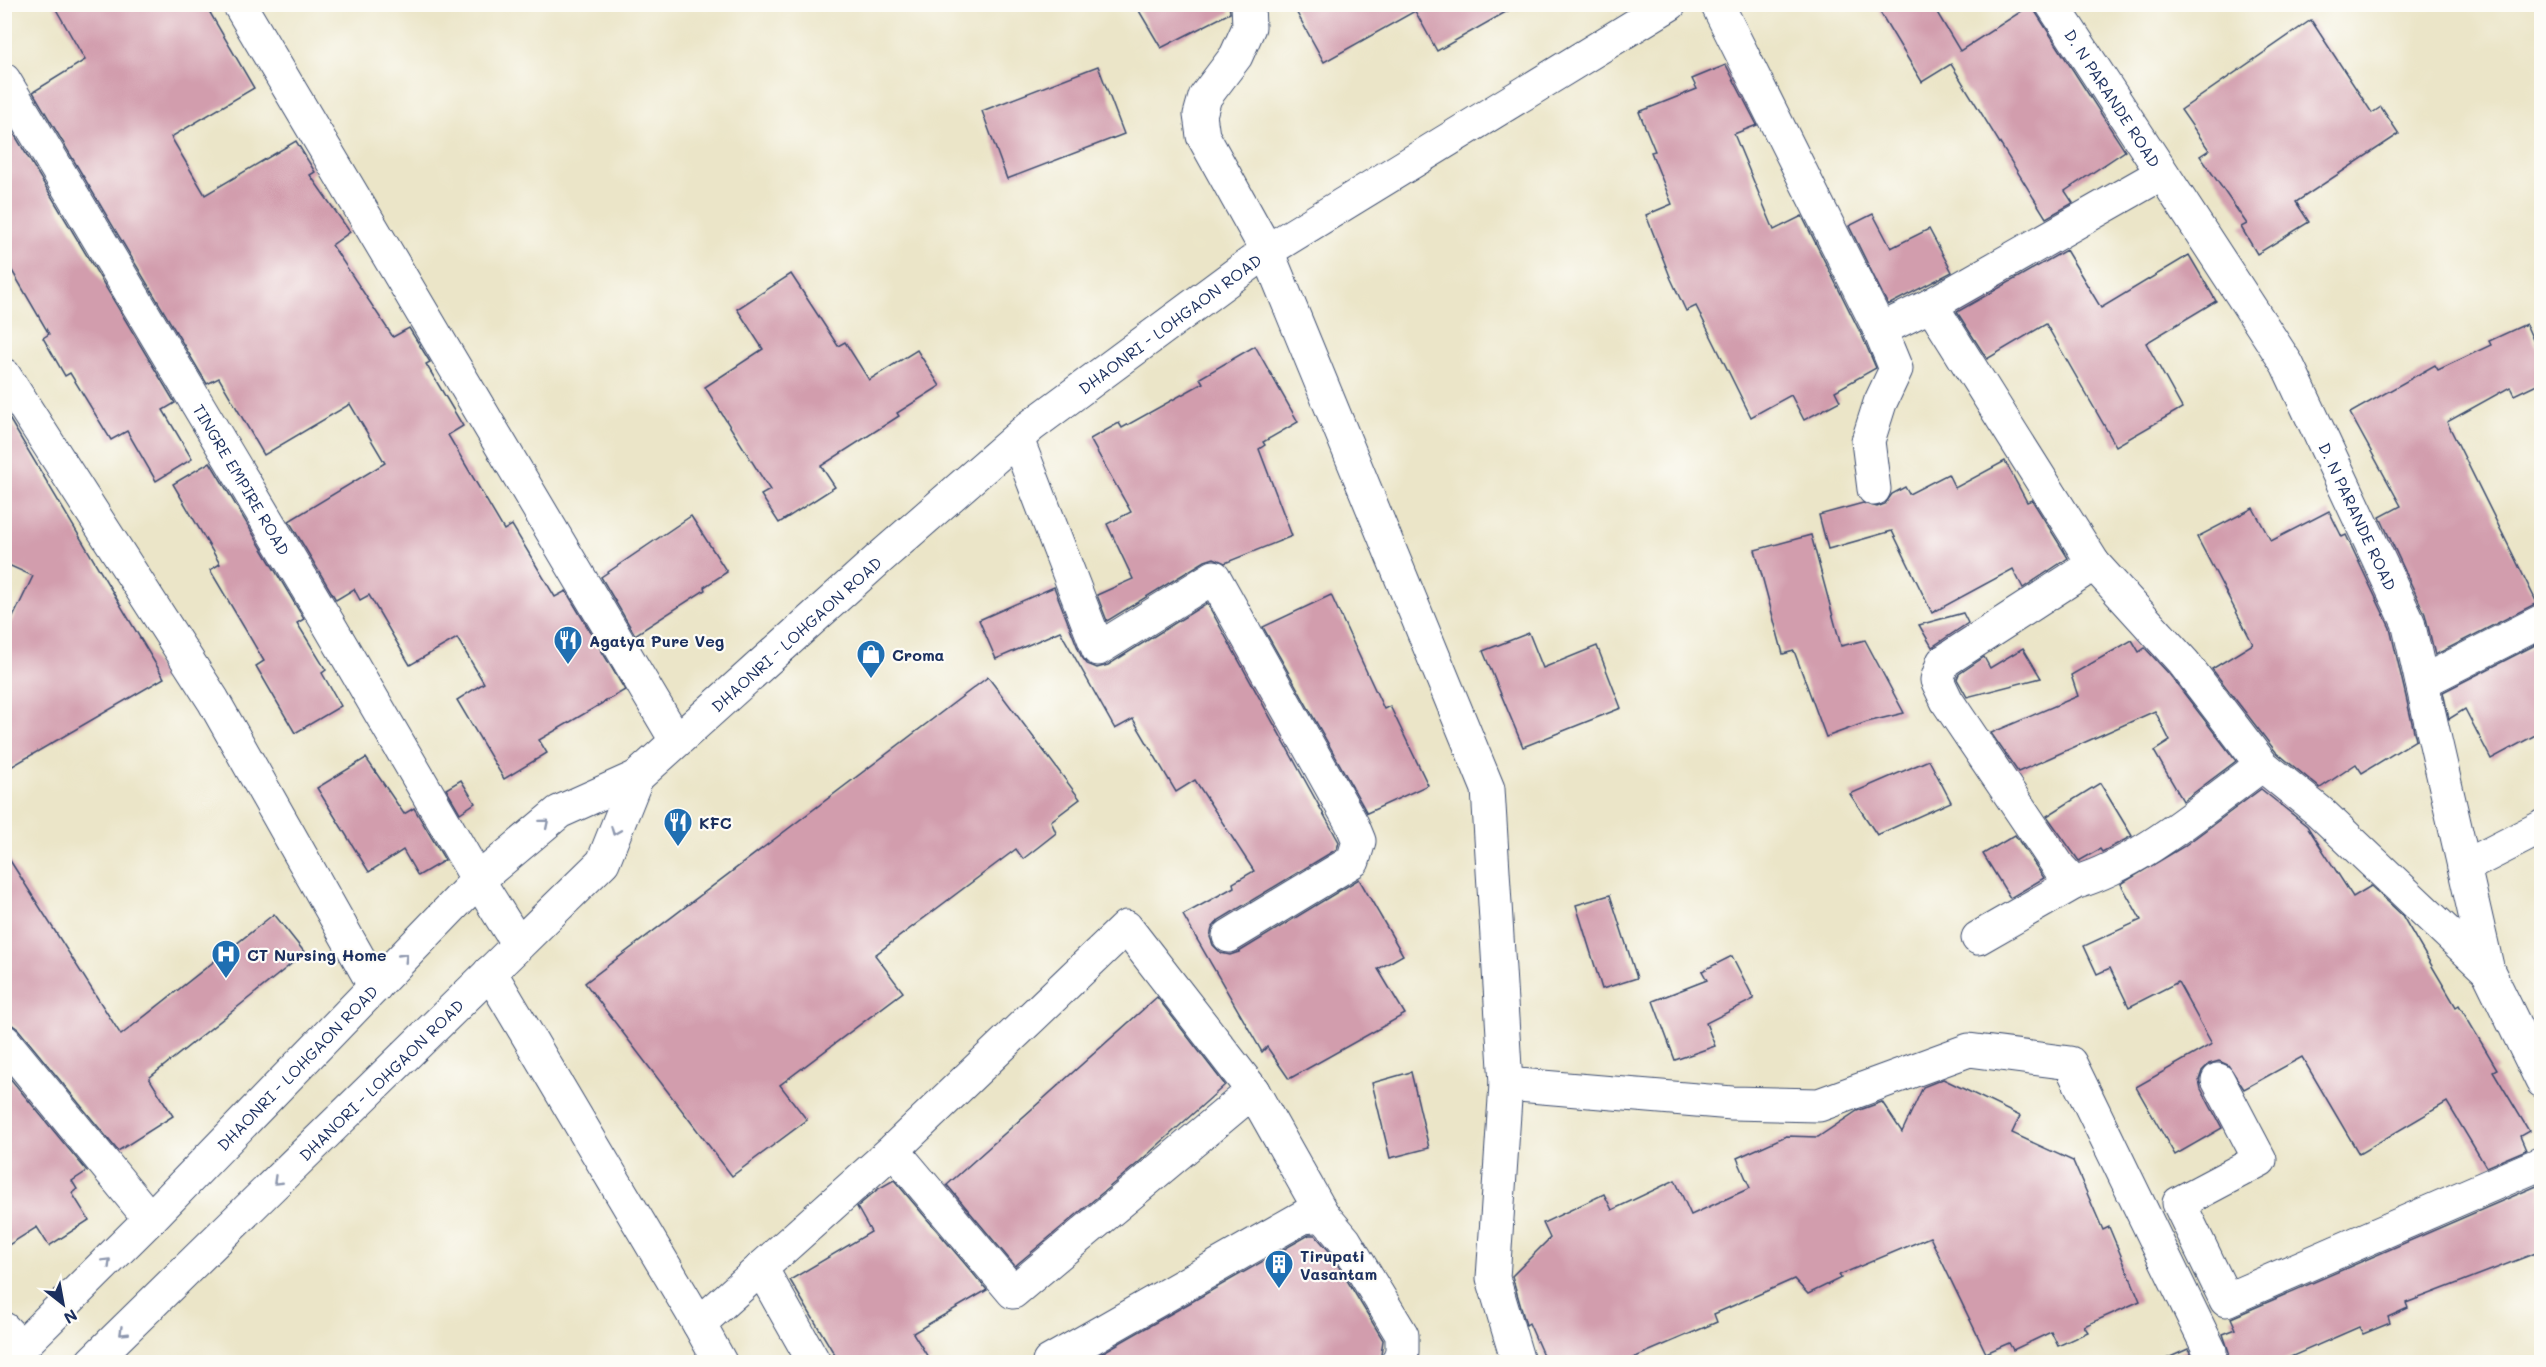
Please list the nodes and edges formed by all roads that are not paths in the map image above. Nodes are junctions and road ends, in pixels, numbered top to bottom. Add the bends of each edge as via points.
1 (239, 4) edge
2 (1248, 4) edge
3 (1670, 4) edge
4 (1717, 4) edge
5 (2052, 4) edge
6 (4, 80) edge
7 (2162, 174) junction
8 (1267, 251) junction
9 (1931, 305) junction
10 (1880, 330) junction
11 (4, 375) edge
12 (1017, 439) junction
13 (1874, 489) dead end
14 (2094, 564) junction
15 (2541, 621) edge
16 (2422, 682) junction
17 (676, 740) junction
18 (2262, 765) junction
19 (638, 777) junction
20 (2541, 827) edge
21 (2464, 867) junction
22 (478, 880) junction
23 (2074, 883) junction
24 (1229, 936) dead end
25 (1978, 938) dead end
26 (518, 944) junction
27 (2488, 971) junction
28 (490, 972) junction
29 (375, 987) junction
30 (4, 1041) edge
31 (2218, 1080) dead end
32 (2541, 1081) edge
33 (1506, 1084) junction
34 (1253, 1091) junction
35 (893, 1150) junction
36 (2541, 1163) edge
37 (1323, 1215) junction
38 (150, 1219) junction
39 (761, 1268) junction
40 (699, 1324) junction
41 (11, 1346) edge
42 (2210, 1351) dead end
43 (92, 1362) edge
44 (720, 1362) edge
45 (814, 1362) edge
46 (1049, 1362) edge
47 (1398, 1362) edge
48 (1518, 1362) edge

1 - 17 street
2 - 8 street via 1249,27 1236,56 1204,97 1200,115 1203,136
3 - 8 street, DHAONRI - LOHGAON ROAD
4 - 10 street
5 - 7 street, D. N PARANDE ROAD
6 - 22 street, TINGRE EMPIRE ROAD
7 - 9 street
7 - 16 street, D. N PARANDE ROAD via 2288,364 2408,622
8 - 12 street, DHAONRI - LOHGAON ROAD
8 - 33 street via 1488,789
9 - 10 street
9 - 14 street
10 - 13 street via 1896,369 1868,441
11 - 29 street via 213,700
12 - 17 street, DHAONRI - LOHGAON ROAD
12 - 24 street via 1098,649 1214,577 1352,824 1359,841 1353,861
14 - 18 street via 2184,663
14 - 23 street via 1943,662 1937,680 1947,701
15 - 16 street
16 - 21 street, D. N PARANDE ROAD
17 - 19 street, DHAONRI - LOHGAON ROAD
18 - 23 street via 2147,848 2096,876
18 - 27 street via 2320,812
22 -> 19 street, DHAONRI - LOHGAON ROAD via 559,812
19 -> 26 street, DHANORI - LOHGAON ROAD via 603,862
20 - 21 street
21 - 27 street, D. N PARANDE ROAD
22 - 26 street, TINGRE EMPIRE ROAD
29 -> 22 street, DHAONRI - LOHGAON ROAD
23 - 25 street
26 - 28 street, DHANORI - LOHGAON ROAD
27 - 32 street, D. N PARANDE ROAD
28 - 40 street
28 -> 43 street, DHANORI - LOHGAON ROAD
29 - 38 street, DHAONRI - LOHGAON ROAD
30 - 38 street
31 - 36 street via 2260,1160 2179,1203 2226,1300
33 - 42 street via 1732,1103 1819,1105 1969,1050 2070,1063
33 - 48 street via 1493,1278
34 - 35 street via 1012,1292
34 - 35 street via 1126,927
34 - 37 street
35 - 39 street
37 - 46 street via 1303,1217
37 - 47 street via 1345,1241 1402,1335
41 -> 38 street, DHAONRI - LOHGAON ROAD
39 - 40 street
39 - 45 street
40 - 44 street

